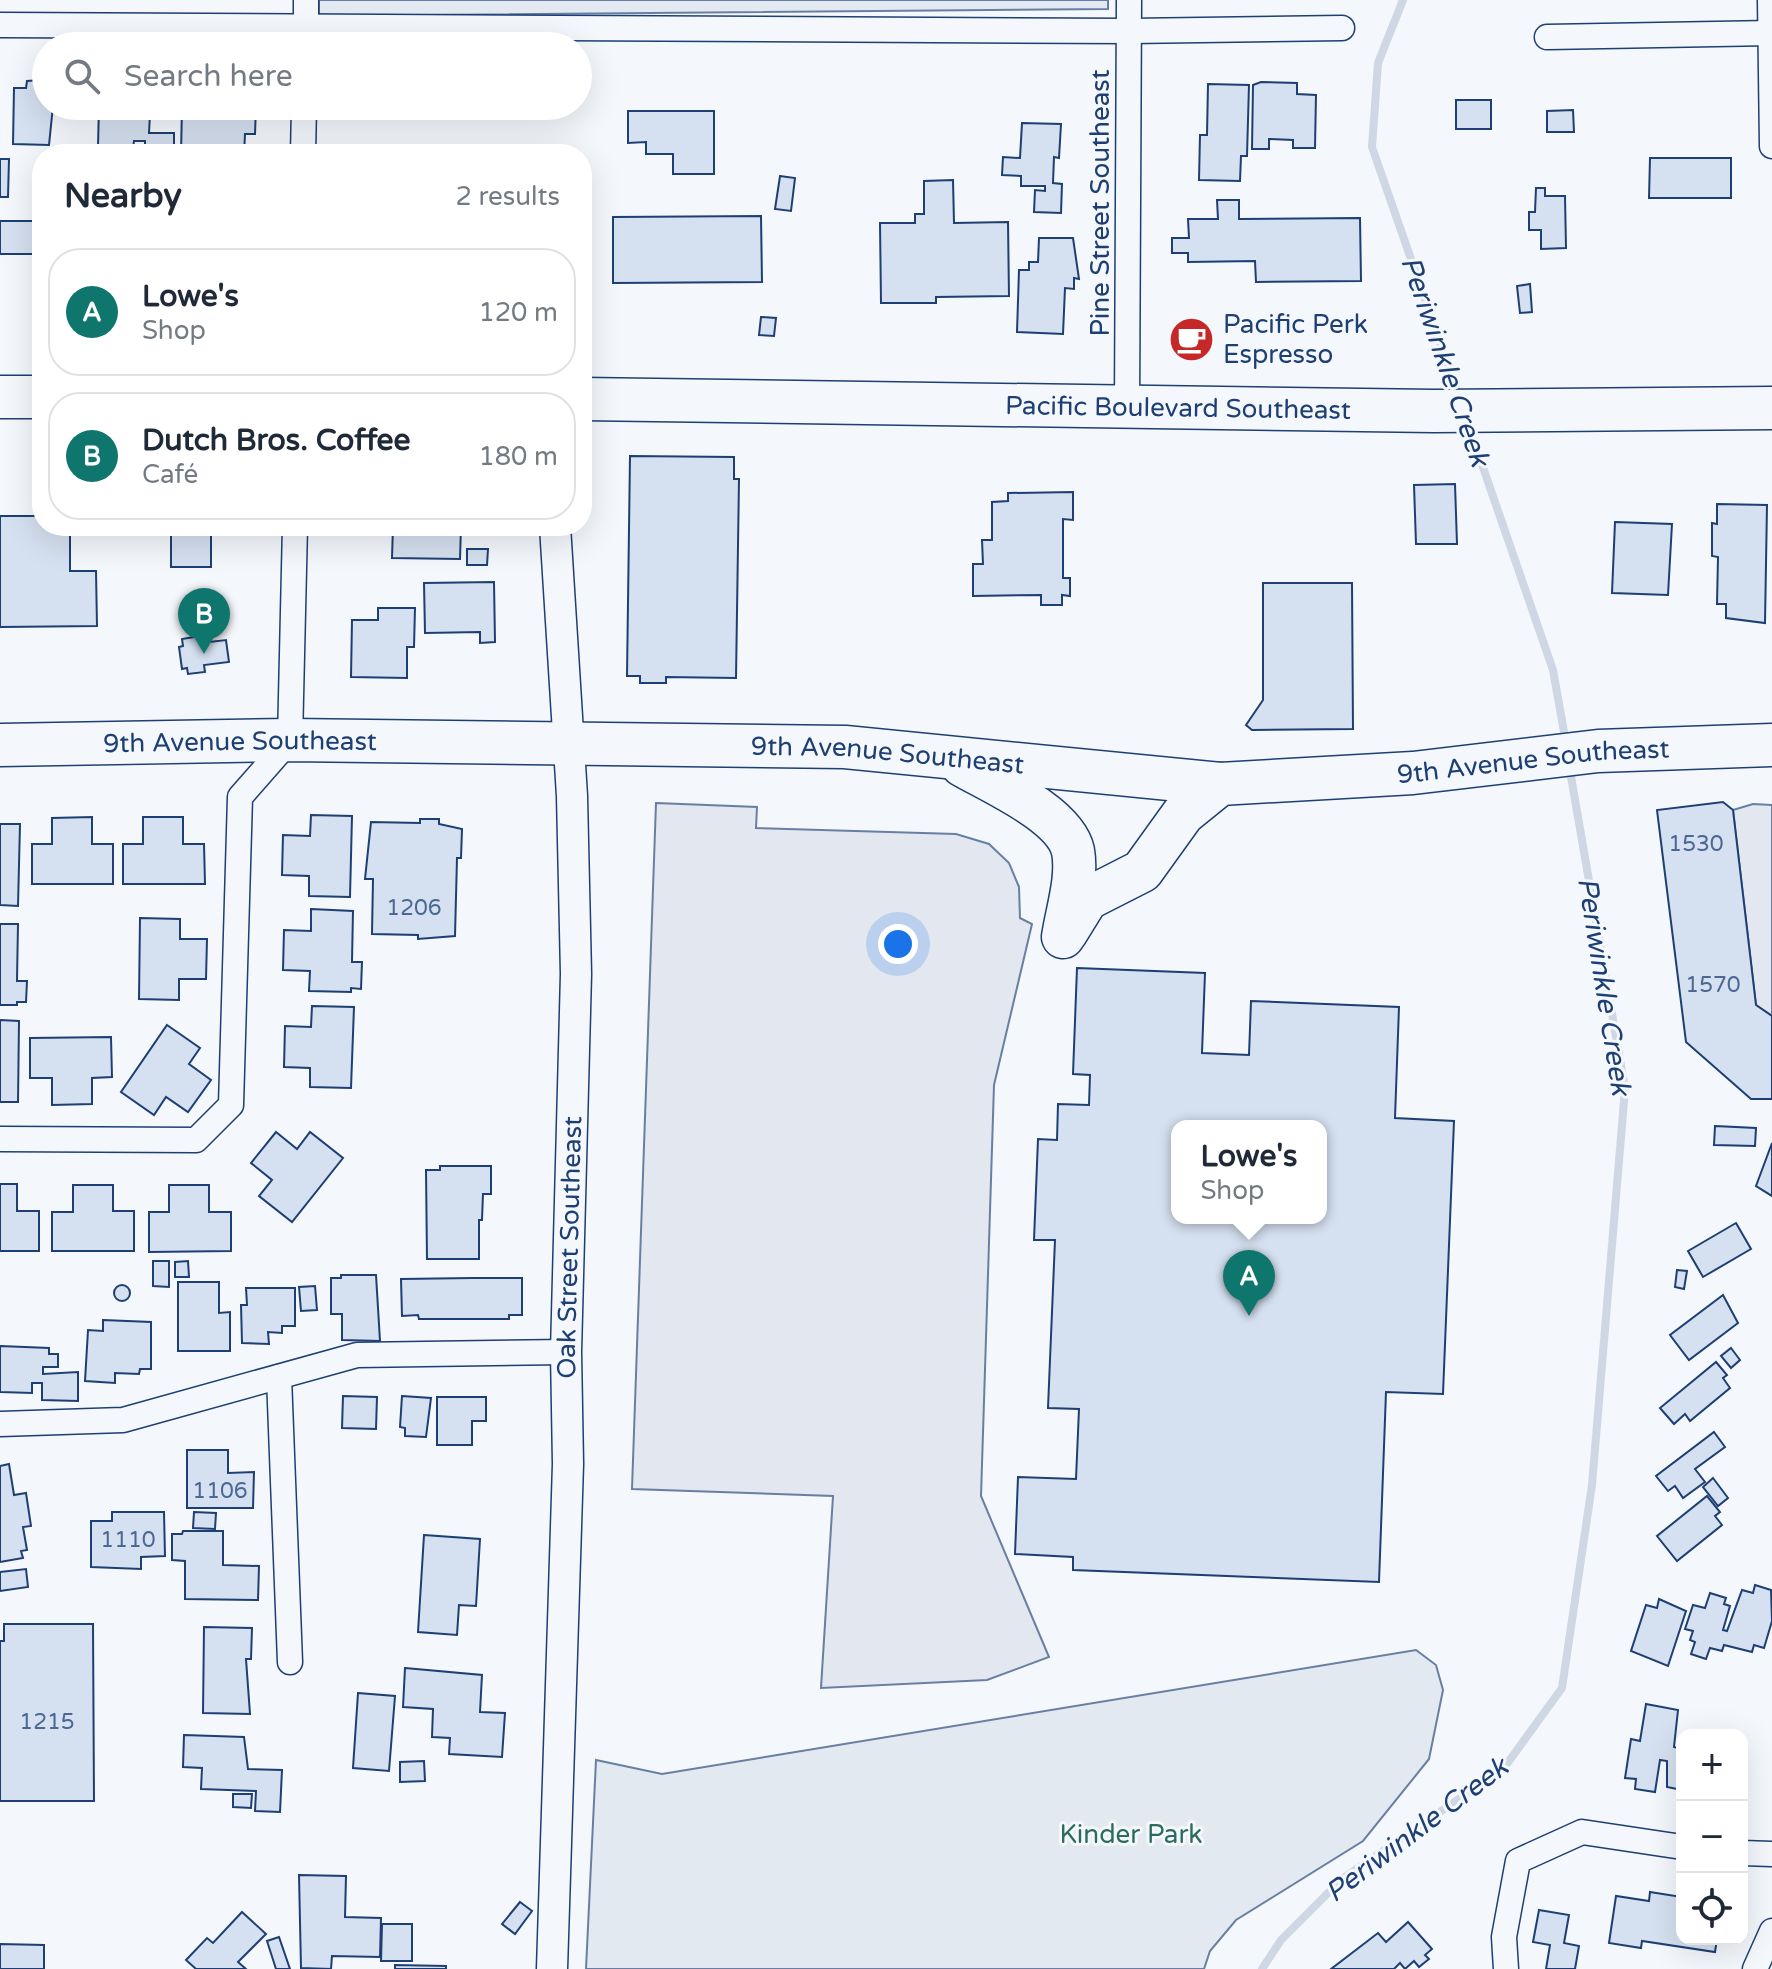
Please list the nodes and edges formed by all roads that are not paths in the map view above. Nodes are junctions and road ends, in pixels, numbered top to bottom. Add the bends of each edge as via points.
1 (306, 0) edge
2 (1129, 0) edge
3 (1770, 0) edge
4 (0, 25) edge
5 (1342, 28) dead end
6 (1130, 31) junction
7 (178, 32) edge
8 (306, 32) edge
9 (1772, 33) edge
10 (592, 35) edge
11 (1547, 37) dead end
12 (304, 120) edge
13 (303, 144) edge
14 (1772, 146) edge
15 (0, 397) edge
16 (32, 397) edge
17 (592, 399) edge
18 (1127, 406) junction
19 (1772, 408) edge
20 (295, 536) edge
21 (556, 536) edge
22 (290, 740) junction
23 (569, 744) junction
24 (0, 745) edge
25 (1772, 745) edge
26 (951, 758) junction
27 (1220, 784) junction
28 (0, 1139) edge
29 (566, 1352) junction
30 (279, 1377) junction
31 (0, 1424) edge
32 (290, 1662) dead end
33 (1676, 1846) edge
34 (1748, 1853) edge
35 (1772, 1854) edge
36 (1772, 1931) edge
37 (552, 1969) edge
38 (1506, 1969) edge
39 (1755, 1969) edge

1 - 8 street
2 - 6 street, Pine Street Southeast
3 - 9 street
4 - 7 street
5 - 6 street
6 - 10 street
6 - 18 street, Pine Street Southeast
9 - 11 street
9 - 14 street
12 - 13 street
15 - 16 highway
17 - 18 highway, Pacific Boulevard Southeast
18 - 19 highway, Pacific Boulevard Southeast via 1434,411
20 - 22 street
21 - 23 street, Oak Street Southeast
22 - 23 highway, 9th Avenue Southeast
22 - 24 highway, 9th Avenue Southeast
22 - 28 street via 240,797 231,1105 196,1140
23 - 26 highway, 9th Avenue Southeast via 845,747
23 - 29 street, Oak Street Southeast via 576,974
25 - 27 highway, 9th Avenue Southeast via 1598,751 1413,773
26 - 27 highway, 9th Avenue Southeast
26 - 27 highway via 1065,831 1073,851 1073,874 1063,937 1087,899 1142,871 1183,814
29 - 30 street via 357,1355
29 - 37 street, Oak Street Southeast via 568,1464
30 - 31 street via 123,1420
30 - 32 street
33 - 38 street via 1582,1832 1518,1861 1504,1937
34 - 35 street
36 - 39 street

